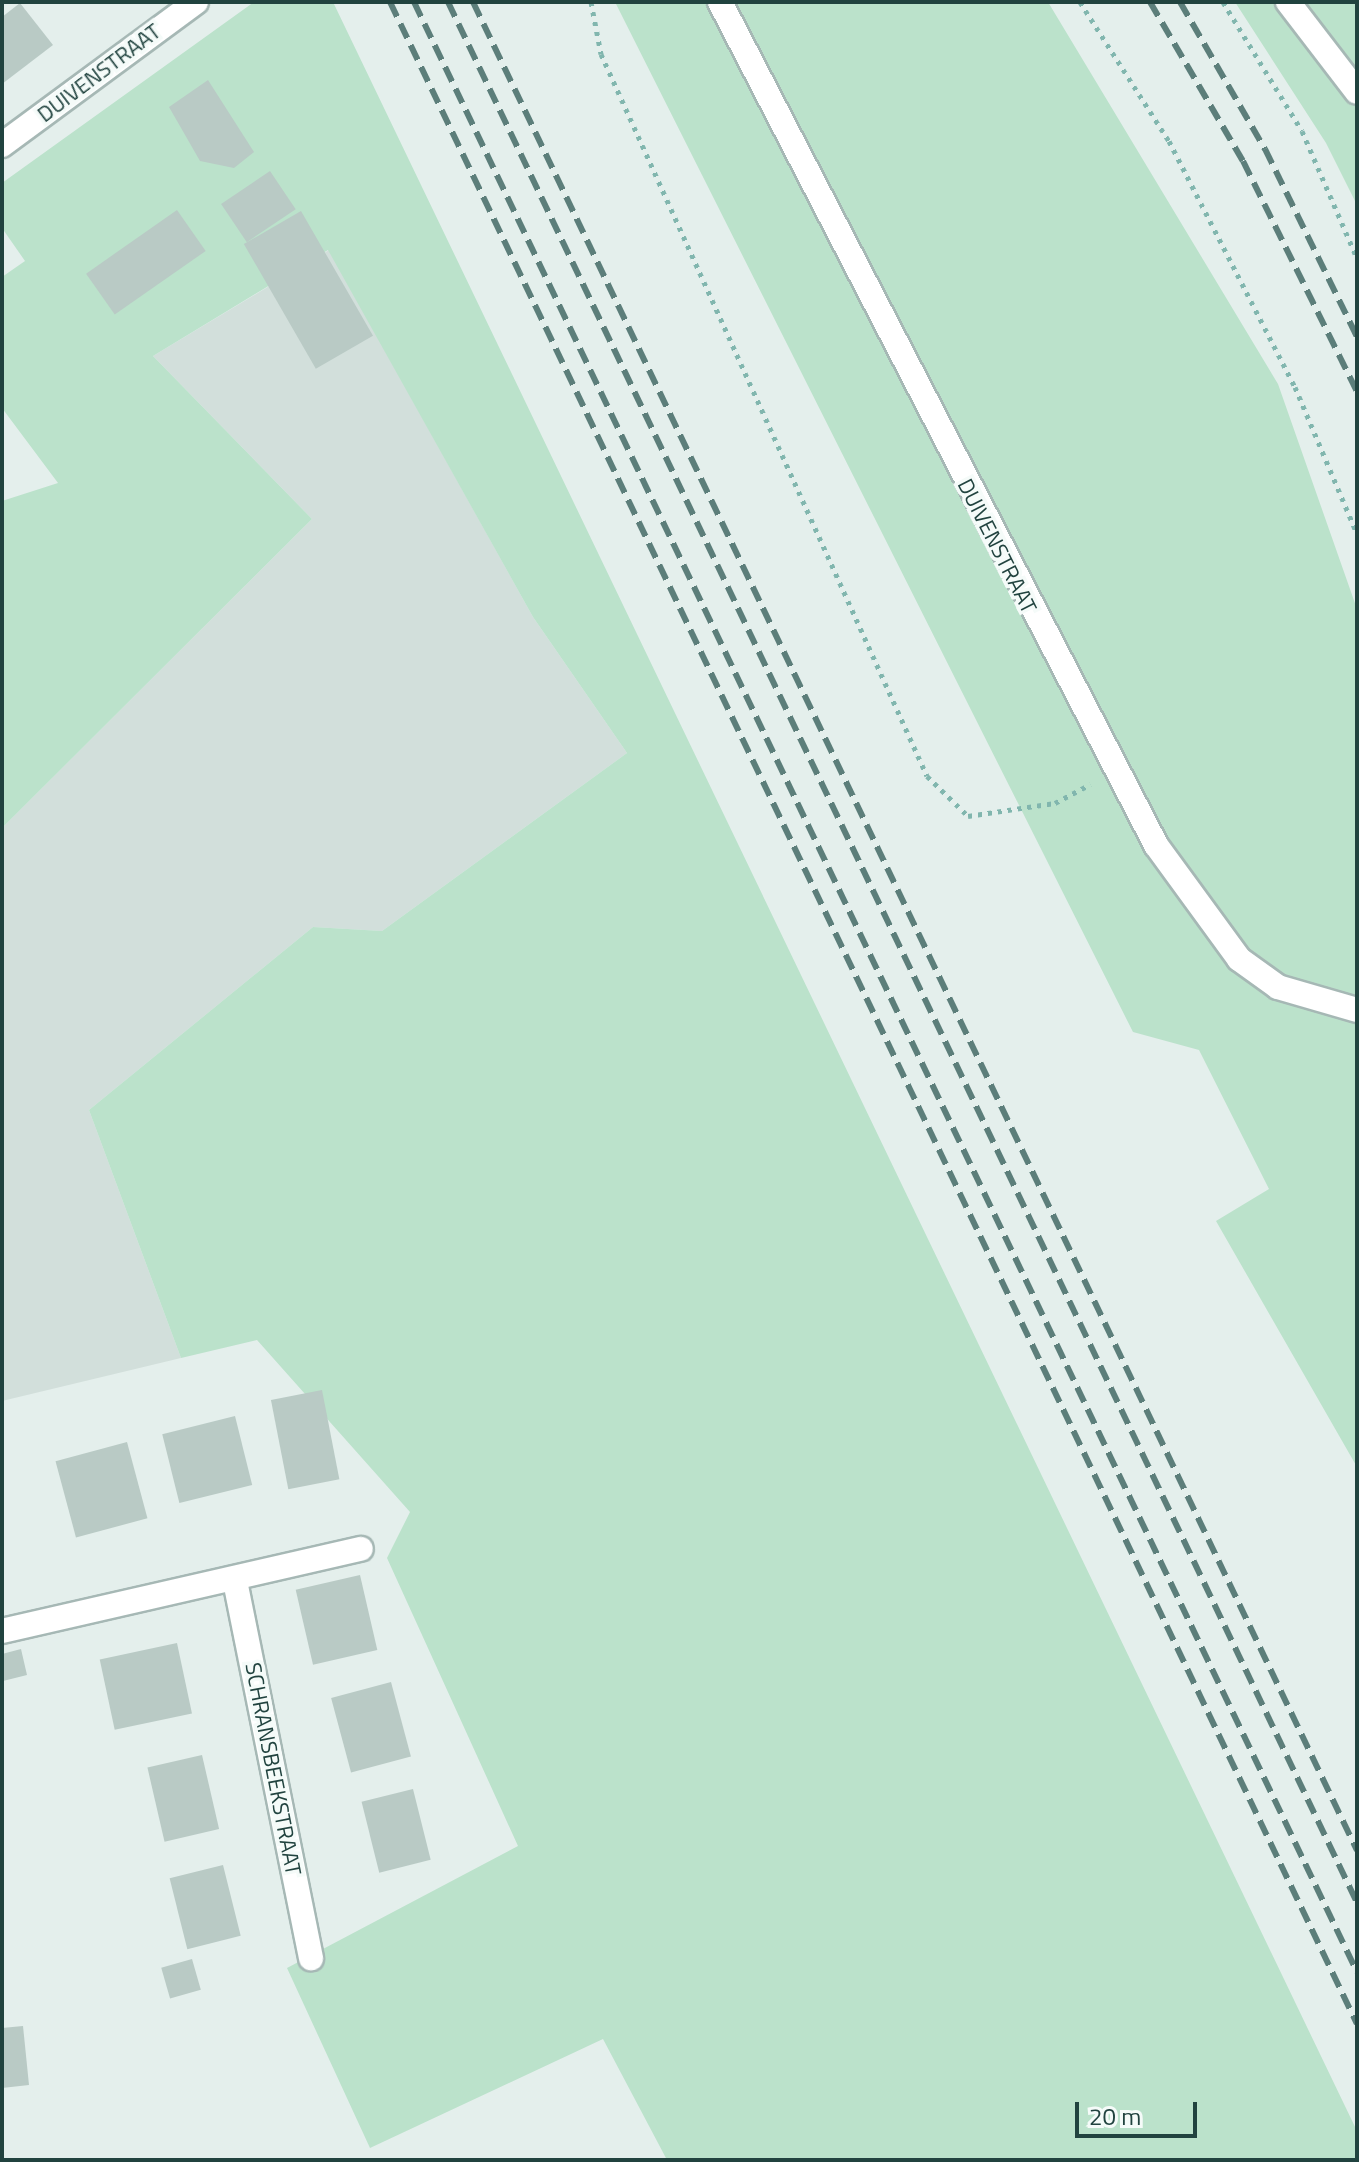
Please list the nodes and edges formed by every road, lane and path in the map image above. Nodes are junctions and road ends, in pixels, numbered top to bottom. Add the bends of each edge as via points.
1 (196, 2) edge
2 (591, 2) edge
3 (720, 2) edge
4 (1080, 2) edge
5 (1223, 2) edge
6 (1288, 2) edge
7 (1357, 92) edge
8 (2, 145) edge
9 (1357, 258) edge
10 (1357, 534) edge
11 (1113, 772) junction
12 (1357, 1010) edge
13 (361, 1549) dead end
14 (235, 1581) junction
15 (2, 1631) edge
16 (311, 1958) dead end

1 - 8 street, DUIVENSTRAAT
2 - 11 path via 601,54 927,776 968,816 1055,803
3 - 11 street, DUIVENSTRAAT
4 - 10 path via 1169,141 1295,387
5 - 9 path via 1302,131
6 - 7 street
11 - 12 street, DUIVENSTRAAT via 1195,905 1239,959 1305,999
13 - 14 street
14 - 15 street
14 - 16 street, SCHRANSBEEKSTRAAT

